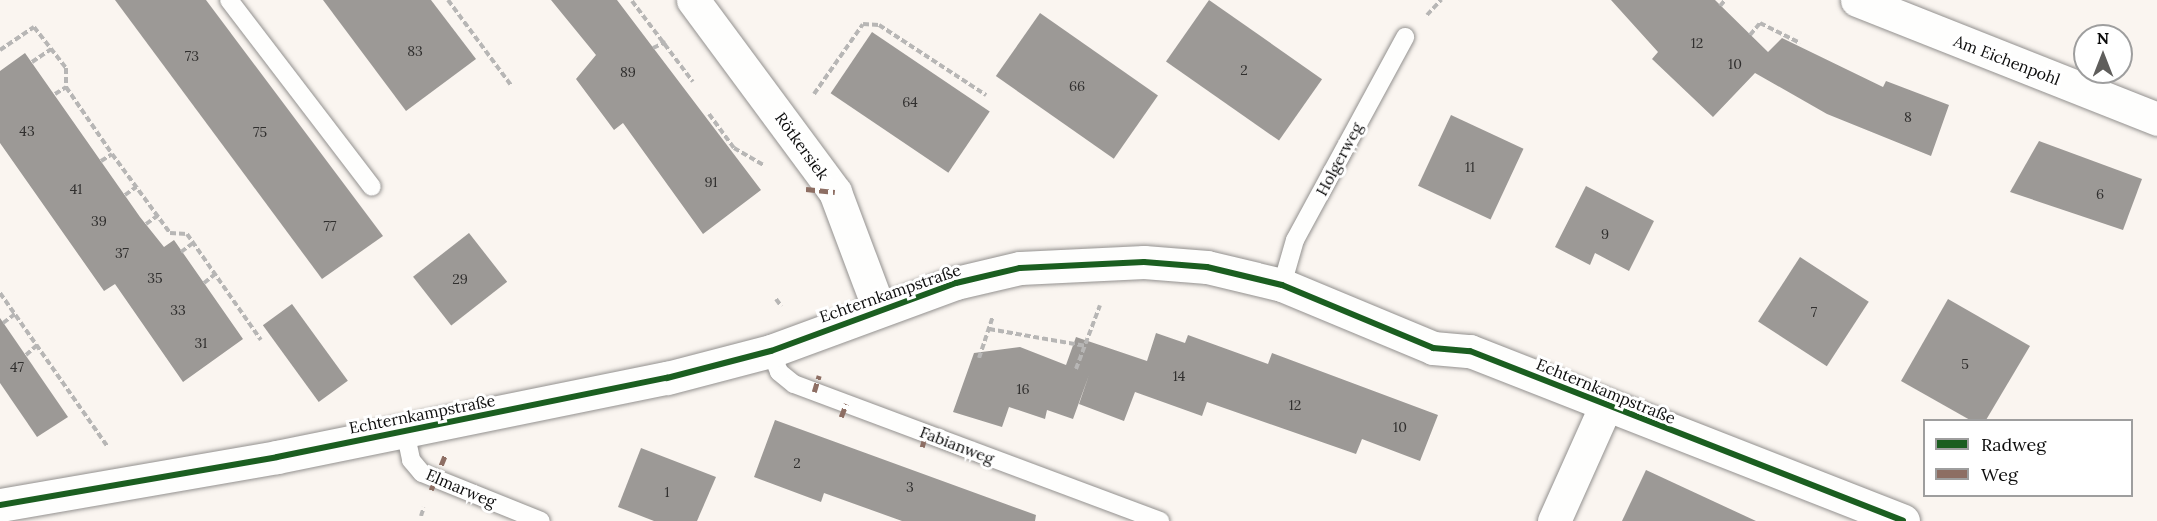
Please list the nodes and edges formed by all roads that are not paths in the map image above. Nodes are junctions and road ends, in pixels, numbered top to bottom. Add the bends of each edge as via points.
1 (229, 0) edge
2 (693, 0) edge
3 (1857, 0) edge
4 (1405, 37) dead end
5 (2157, 119) edge
6 (372, 187) dead end
7 (1282, 285) junction
8 (879, 309) junction
9 (771, 351) junction
10 (1605, 407) junction
11 (405, 431) junction
12 (12, 510) edge
13 (541, 521) edge
14 (1160, 521) edge
15 (1554, 521) edge
16 (1903, 521) edge

1 - 6 lane
2 - 8 street, Rötkersiek via 835,192
3 - 5 street, Am Eichenpohl
4 - 7 lane, Holgerweg via 1295,240
7 - 8 street, Echternkampstraße via 1207,267 1088,262 1010,271
7 - 10 street, Echternkampstraße via 1433,348 1470,351
8 - 9 street, Echternkampstraße
9 - 11 street, Echternkampstraße
9 - 14 lane, Fabianweg via 779,372 794,384
10 - 15 street
10 - 16 street, Echternkampstraße
11 - 12 street, Echternkampstraße
11 - 13 lane, Elmarweg via 411,459 422,473

